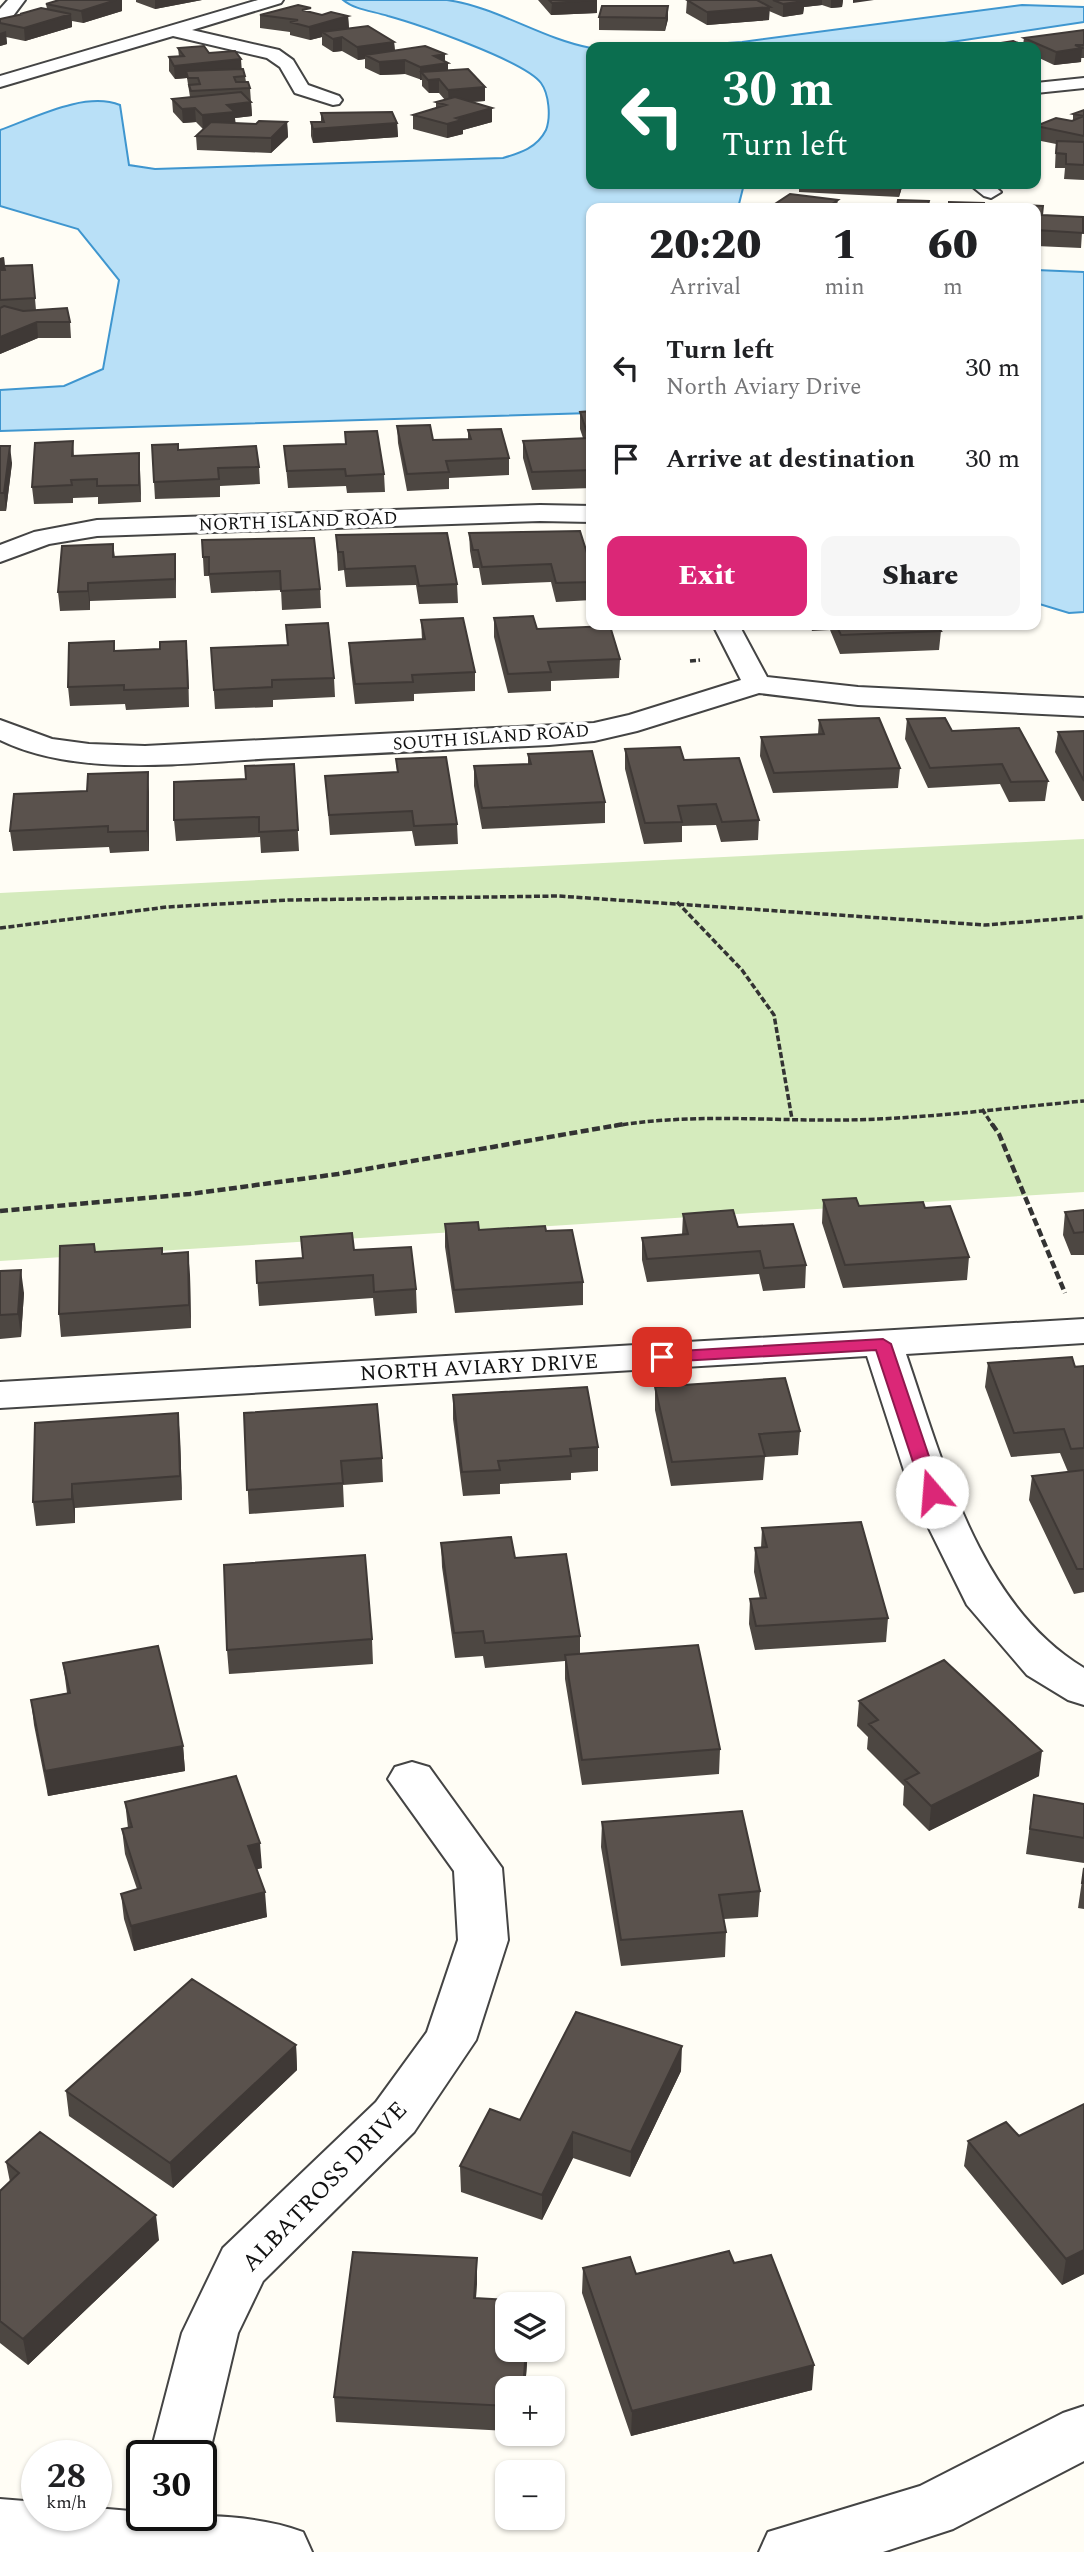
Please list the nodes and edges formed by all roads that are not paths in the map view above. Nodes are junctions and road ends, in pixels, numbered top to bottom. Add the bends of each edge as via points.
1 (18, 0) edge
2 (275, 0) edge
3 (0, 14) edge
4 (172, 30) junction
5 (140, 41) junction
6 (0, 82) edge
7 (1084, 83) edge
8 (1041, 87) edge
9 (0, 93) edge
10 (333, 100) dead end
11 (586, 514) edge
12 (3, 552) edge
13 (729, 630) edge
14 (757, 684) junction
15 (1084, 707) edge
16 (9, 735) edge
17 (1076, 1317) edge
18 (883, 1344) junction
19 (0, 1395) edge
20 (1084, 1689) edge
21 (412, 1779) dead end
22 (1084, 2432) edge
23 (183, 2440) edge
24 (0, 2527) edge
25 (126, 2528) edge
26 (176, 2531) edge
27 (282, 2552) edge
28 (789, 2552) edge

1 - 3 street
2 - 4 street
4 - 5 street
4 - 10 street via 273,54 286,64 301,89
5 - 6 street
5 - 9 street via 138,46
7 - 8 street
11 - 12 street, NORTH ISLAND ROAD via 97,528 43,537
13 - 14 street
14 - 15 street, SOUTH ISLAND ROAD via 858,696
14 - 16 street, SOUTH ISLAND ROAD via 637,722 549,736 145,755 90,754
17 - 18 street, NORTH AVIARY DRIVE
18 - 19 street, NORTH AVIARY DRIVE
18 - 20 street via 932,1492 983,1595 1043,1664
21 - 23 street, ALBATROSS DRIVE via 478,1868 483,1940 450,2040 395,2117 243,2265 210,2333
22 - 28 street via 932,2510
24 - 25 street
26 - 27 street

